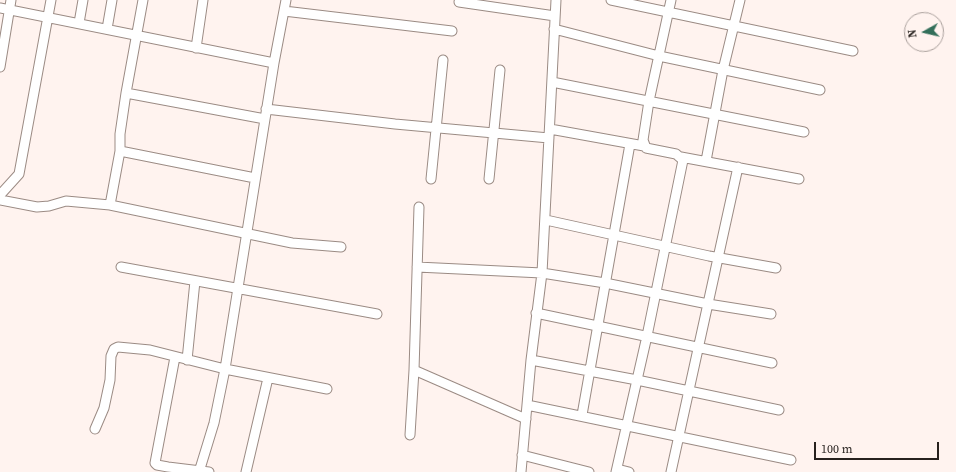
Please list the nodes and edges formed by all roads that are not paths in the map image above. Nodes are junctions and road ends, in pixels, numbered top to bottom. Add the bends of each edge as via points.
1 (11, 0) edge
2 (51, 0) edge
3 (83, 0) edge
4 (112, 0) edge
5 (143, 0) edge
6 (203, 0) edge
7 (286, 0) edge
8 (556, 0) edge
9 (611, 0) edge
10 (672, 0) edge
11 (740, 0) edge
12 (459, 2) dead end
13 (4, 9) edge
14 (284, 11) junction
15 (669, 13) junction
16 (555, 16) junction
17 (48, 17) junction
18 (79, 23) junction
19 (734, 25) junction
20 (107, 29) junction
21 (554, 29) junction
22 (452, 31) dead end
23 (137, 36) junction
24 (196, 48) junction
25 (853, 51) dead end
26 (659, 56) junction
27 (443, 60) dead end
28 (274, 63) junction
29 (0, 67) edge
30 (500, 70) dead end
31 (723, 70) junction
32 (552, 82) junction
33 (820, 90) dead end
34 (126, 93) junction
35 (650, 101) junction
36 (266, 109) junction
37 (715, 114) junction
38 (265, 119) junction
39 (436, 128) junction
40 (804, 132) dead end
41 (493, 133) junction
42 (550, 134) junction
43 (630, 144) junction
44 (644, 146) junction
45 (120, 151) junction
46 (681, 157) junction
47 (706, 161) junction
48 (738, 167) junction
49 (255, 178) junction
50 (431, 179) dead end
51 (488, 179) dead end
52 (799, 179) dead end
53 (0, 196) edge
54 (0, 200) edge
55 (110, 205) junction
56 (419, 207) dead end
57 (546, 220) junction
58 (246, 233) junction
59 (615, 235) junction
60 (664, 246) junction
61 (341, 247) dead end
62 (720, 258) junction
63 (121, 267) dead end
64 (417, 267) junction
65 (776, 268) dead end
66 (542, 273) junction
67 (195, 281) junction
68 (605, 283) junction
69 (238, 289) junction
70 (656, 292) junction
71 (708, 304) junction
72 (536, 313) junction
73 (377, 314) dead end
74 (771, 314) dead end
75 (598, 327) junction
76 (647, 336) junction
77 (698, 348) junction
78 (175, 357) junction
79 (187, 360) junction
80 (531, 360) junction
81 (772, 363) dead end
82 (225, 369) junction
83 (414, 370) junction
84 (590, 371) junction
85 (268, 378) junction
86 (637, 380) junction
87 (327, 390) dead end
88 (689, 392) junction
89 (527, 405) junction
90 (778, 410) dead end
91 (582, 415) junction
92 (526, 419) junction
93 (627, 425) junction
94 (95, 429) dead end
95 (410, 435) dead end
96 (679, 438) junction
97 (522, 455) junction
98 (791, 460) dead end
99 (167, 470) edge
100 (616, 471) edge
101 (199, 472) edge
102 (209, 472) edge
103 (246, 472) edge
104 (521, 472) edge
105 (589, 472) edge
106 (629, 472) edge
107 (672, 472) edge

1 - 13 street
2 - 17 street
3 - 18 street
4 - 20 street
5 - 23 street
6 - 24 street
7 - 14 street
8 - 16 street
9 - 15 street
10 - 15 street
11 - 19 street
12 - 16 street
13 - 17 street
13 - 29 street
14 - 22 street
14 - 28 street
15 - 19 street
15 - 26 street
16 - 21 street
17 - 18 street
17 - 53 street via 19,174
18 - 20 street
19 - 25 street
19 - 31 street
20 - 23 street
21 - 26 street
21 - 32 street
23 - 24 street
23 - 34 street
24 - 28 street
26 - 31 street
26 - 35 street
27 - 39 street
28 - 36 street
30 - 41 street
31 - 33 street
31 - 37 street
32 - 35 street
32 - 42 street
34 - 38 street
34 - 45 street
35 - 37 street
35 - 44 street
36 - 38 street
36 - 39 street
37 - 40 street
37 - 47 street
38 - 49 street
39 - 41 street
39 - 50 street
41 - 42 street
41 - 51 street
42 - 43 street
42 - 57 street
43 - 44 street
43 - 59 street
44 - 46 street
45 - 49 street
45 - 55 street
46 - 47 street
46 - 60 street via 682,168
47 - 48 street
48 - 52 street
48 - 62 street
49 - 58 street
54 - 55 street via 37,207 66,201
55 - 58 street
56 - 64 street
57 - 59 street
57 - 66 street
58 - 61 street via 292,243
58 - 69 street
59 - 60 street
59 - 68 street
60 - 62 street
60 - 70 street
62 - 65 street
62 - 71 street
63 - 67 street
64 - 66 street
64 - 83 street
66 - 68 street
66 - 72 street
67 - 69 street
67 - 79 street
68 - 70 street
68 - 75 street
69 - 73 street
69 - 82 street
70 - 71 street
70 - 76 street
71 - 74 street
71 - 77 street
72 - 75 street
72 - 80 street
75 - 76 street
75 - 84 street
76 - 77 street
76 - 86 street
77 - 81 street
77 - 88 street
78 - 79 street
78 - 94 street via 150,350 124,347 114,349 104,408
78 - 99 street via 155,463
79 - 82 street
80 - 84 street
80 - 89 street
82 - 85 street
82 - 101 street via 214,423
83 - 92 street
83 - 95 street
84 - 86 street
84 - 91 street
85 - 87 street
85 - 103 street
86 - 88 street
86 - 93 street
88 - 90 street
88 - 96 street
89 - 91 street
89 - 92 street
91 - 93 street
92 - 97 street
93 - 96 street
93 - 100 street
96 - 98 street
96 - 107 street
97 - 104 street
97 - 105 street
99 - 101 street
100 - 106 street
101 - 102 street

